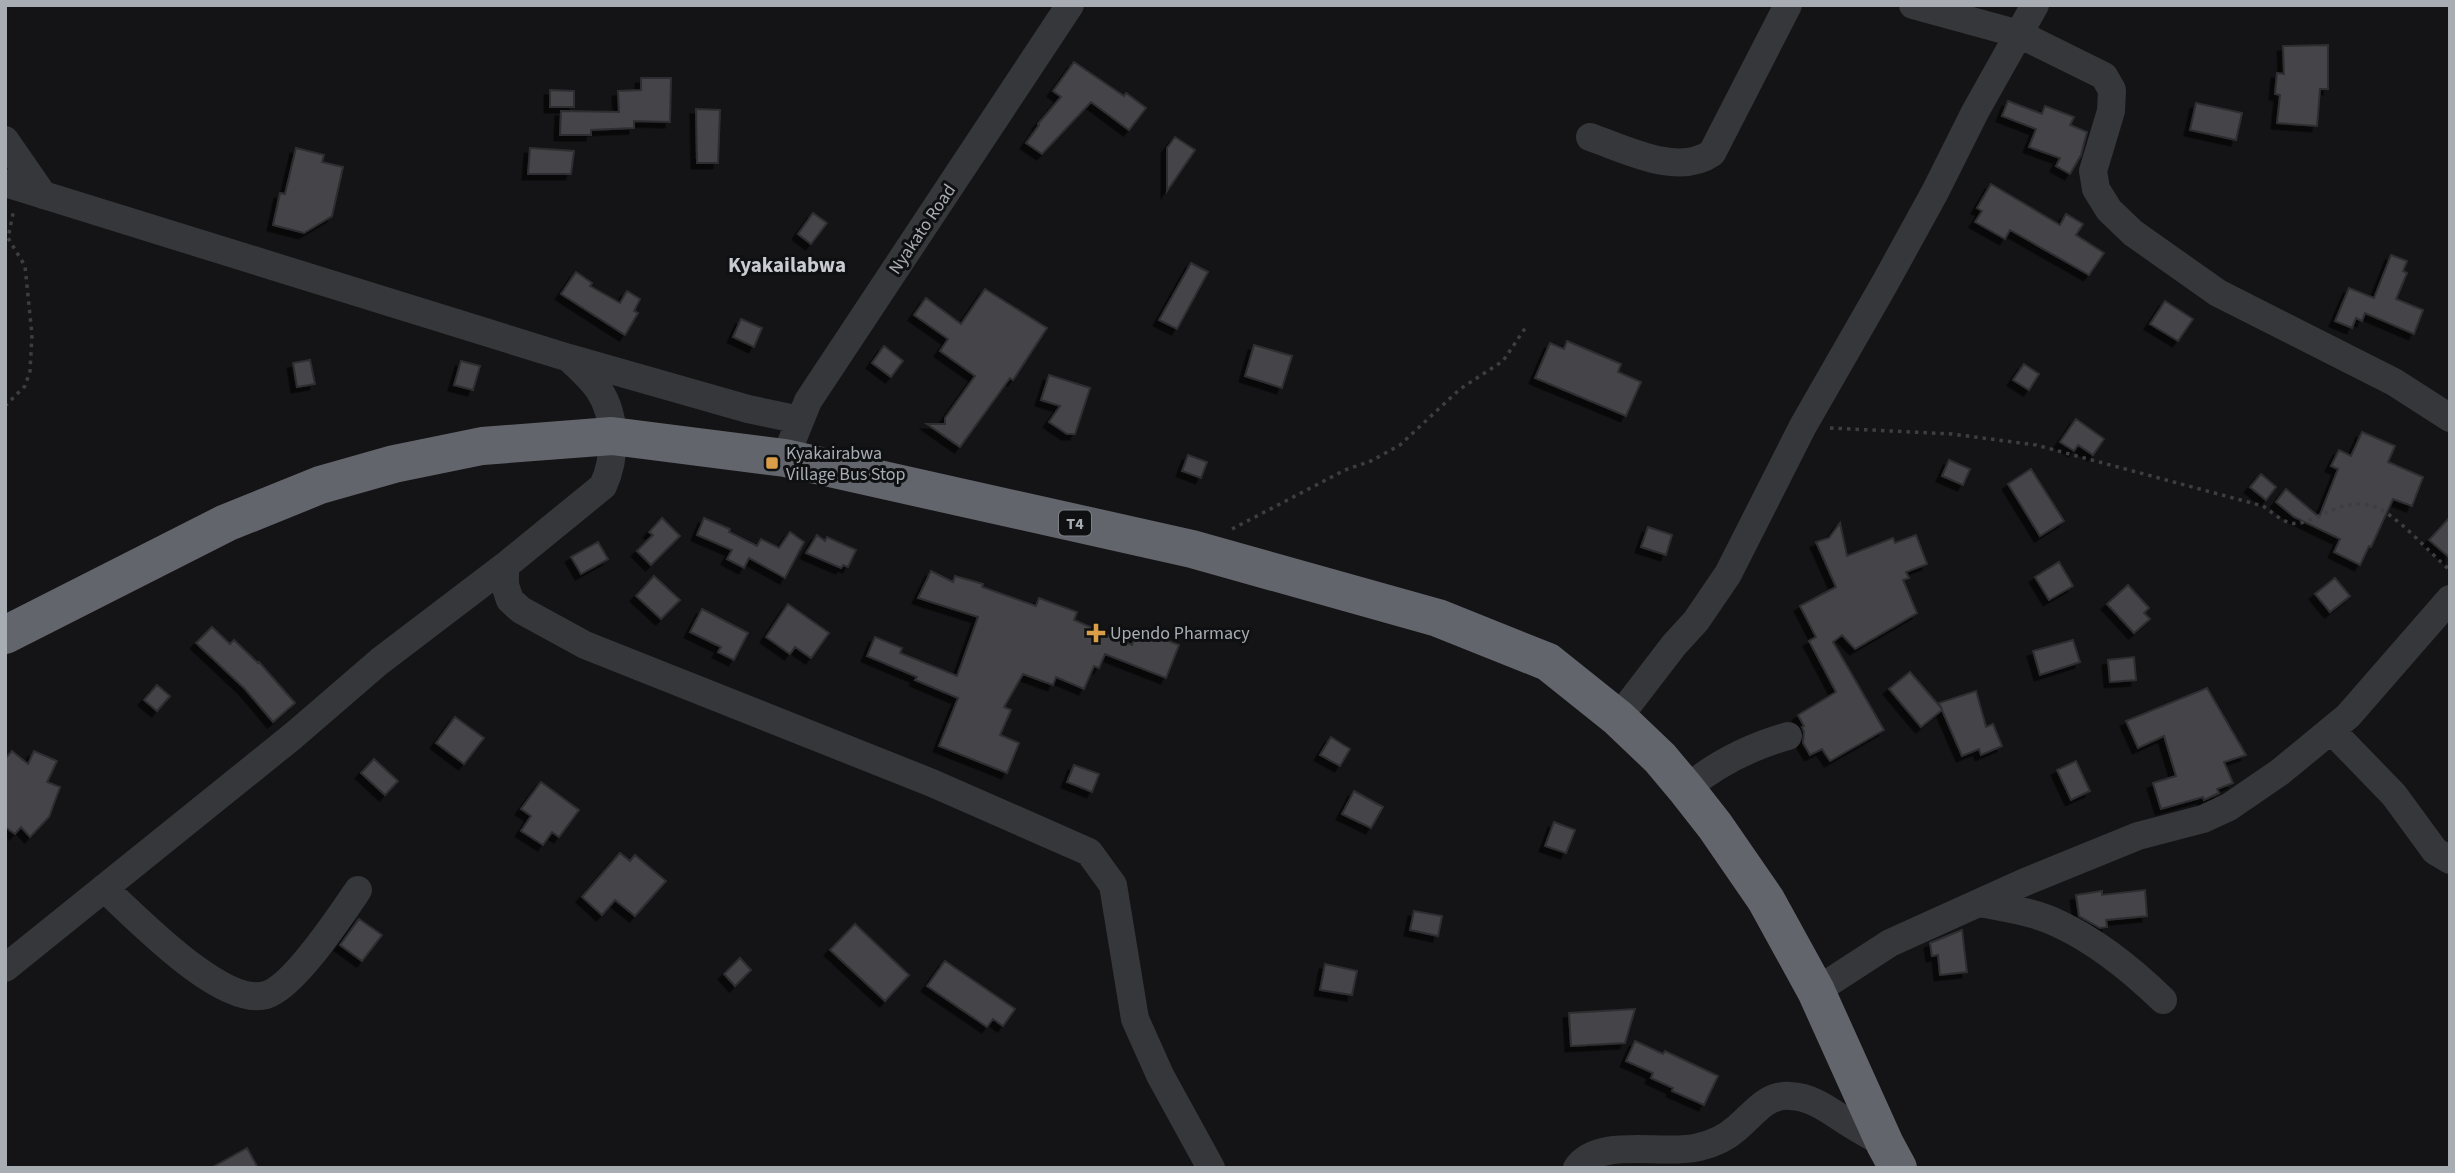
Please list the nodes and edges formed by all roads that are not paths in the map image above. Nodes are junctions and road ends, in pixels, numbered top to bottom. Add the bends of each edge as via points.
1 (1070, 5) edge
2 (1788, 5) edge
3 (1913, 5) edge
4 (2035, 5) edge
5 (2019, 34) junction
6 (1590, 137) dead end
7 (5, 140) edge
8 (23, 188) edge
9 (569, 358) junction
10 (2450, 418) edge
11 (800, 420) junction
12 (612, 436) junction
13 (785, 458) junction
14 (505, 566) junction
15 (2450, 599) edge
16 (5, 635) edge
17 (1618, 718) junction
18 (2331, 730) junction
19 (1788, 736) dead end
20 (1686, 789) junction
21 (2450, 860) edge
22 (104, 888) junction
23 (358, 890) dead end
24 (1980, 903) junction
25 (5, 968) edge
26 (1816, 991) junction
27 (2163, 1000) dead end
28 (1891, 1156) edge
29 (1211, 1168) edge
30 (1577, 1168) edge

1 - 11 street, Nyakato Road via 808,401
2 - 6 street via 1712,153 1700,161 1675,164
3 - 5 street
4 - 5 street
5 - 10 street via 2104,76 2112,90 2111,111 2093,171 2096,189 2109,210 2133,233 2218,293 2393,382
5 - 17 street via 1803,426 1728,574
7 - 8 street
8 - 9 street
9 - 11 street
9 - 12 street via 598,388
11 - 13 street, Nyakato Road
12 - 13 highway, T4
12 - 14 street via 611,468 603,486
12 - 16 highway, T4 via 482,446 320,485 226,523
13 - 17 highway, T4 via 1192,549 1438,618 1548,662
14 - 22 street via 380,661
14 - 29 street via 510,600 585,645 932,783 1089,852 1113,885 1135,1018
15 - 18 street
17 - 20 highway, T4
18 - 21 street via 2394,795 2435,851
18 - 24 street via 2229,807 2203,819 2137,835
19 - 20 street via 1729,758
20 - 26 highway, T4 via 1766,900
22 - 23 street via 200,973 249,997 268,995 305,962
22 - 25 street
24 - 26 street via 1890,943
24 - 27 street via 2058,923 2116,958
26 - 28 highway, T4
28 - 30 street via 1823,1106 1783,1096 1772,1098 1726,1136 1700,1147 1601,1151 1584,1158

